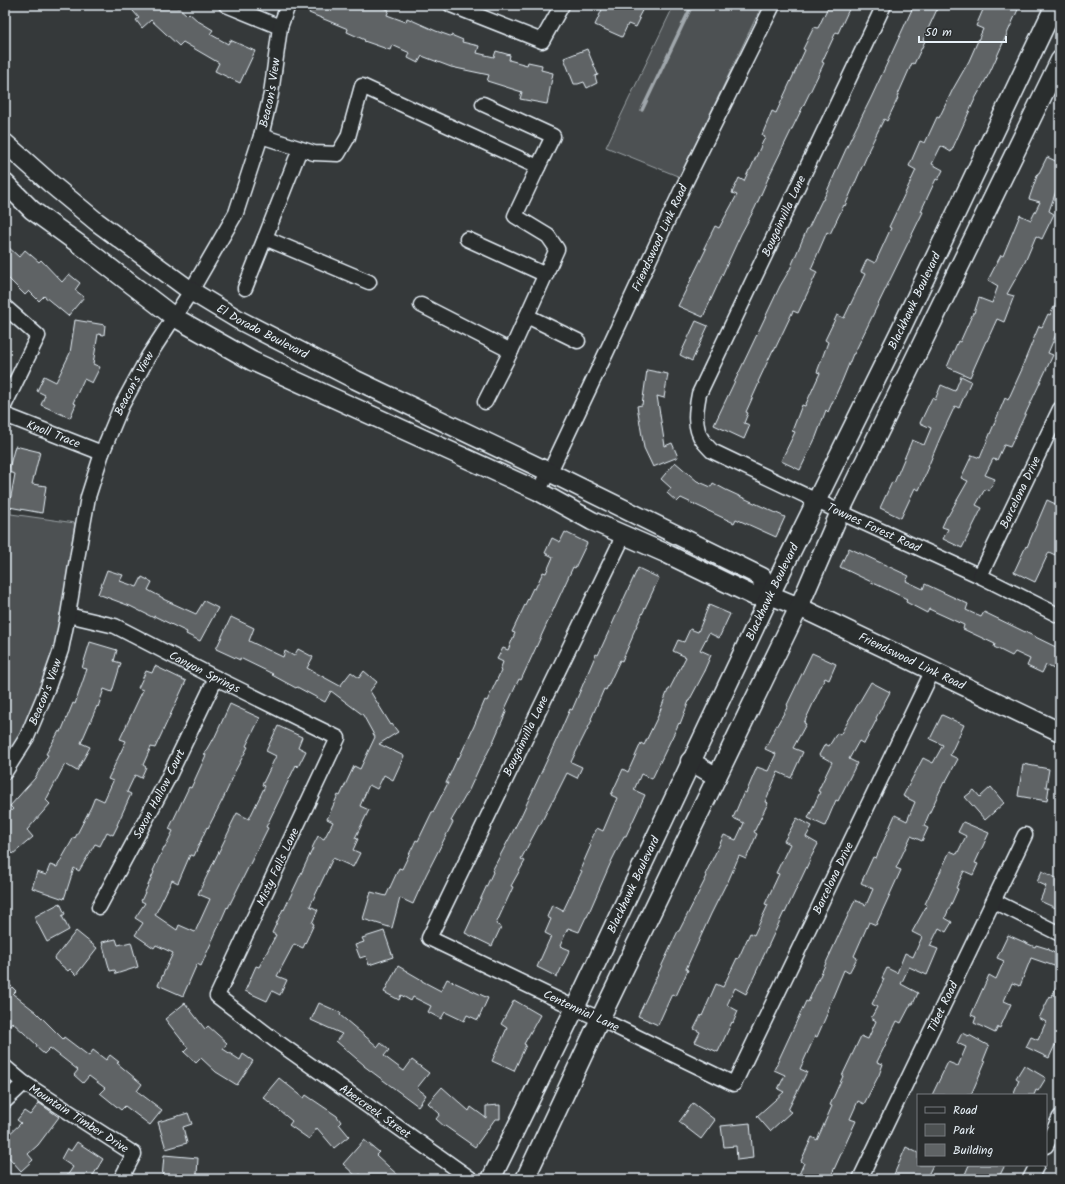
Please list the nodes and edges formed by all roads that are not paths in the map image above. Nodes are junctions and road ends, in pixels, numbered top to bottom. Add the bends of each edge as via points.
1 (226, 5) edge
2 (288, 5) edge
3 (451, 5) edge
4 (562, 5) edge
5 (773, 5) edge
6 (884, 5) edge
7 (1055, 5) edge
8 (280, 27) junction
9 (1031, 54) junction
10 (1059, 63) edge
11 (483, 104) dead end
12 (261, 136) junction
13 (5, 143) edge
14 (300, 149) junction
15 (538, 167) junction
16 (5, 182) edge
17 (965, 194) junction
18 (988, 208) junction
19 (265, 238) junction
20 (467, 239) dead end
21 (546, 275) junction
22 (369, 282) dead end
23 (245, 288) dead end
24 (190, 291) junction
25 (420, 305) dead end
26 (5, 307) edge
27 (527, 316) junction
28 (174, 317) junction
29 (899, 333) junction
30 (578, 341) dead end
31 (922, 346) junction
32 (511, 352) junction
33 (485, 402) dead end
34 (5, 404) edge
35 (1060, 409) edge
36 (5, 415) edge
37 (698, 429) joint
38 (102, 453) junction
39 (549, 472) junction
40 (538, 491) junction
41 (816, 501) junction
42 (840, 512) junction
43 (623, 534) junction
44 (980, 576) junction
45 (766, 593) junction
46 (799, 607) junction
47 (68, 615) junction
48 (1060, 616) edge
49 (932, 672) junction
50 (216, 678) junction
51 (1060, 732) edge
52 (338, 738) joint
53 (690, 761) junction
54 (5, 772) edge
55 (717, 777) junction
56 (1025, 835) dead end
57 (994, 901) junction
58 (98, 907) dead end
59 (1060, 934) edge
60 (429, 938) joint
61 (217, 996) joint
62 (575, 1008) junction
63 (600, 1019) junction
64 (5, 1068) edge
65 (24, 1083) junction
66 (734, 1084) joint
67 (5, 1101) edge
68 (1060, 1117) edge
69 (1047, 1144) edge
70 (1036, 1166) edge
71 (121, 1179) edge
72 (472, 1179) edge
73 (491, 1179) edge
74 (525, 1179) edge
75 (860, 1179) edge
76 (1030, 1179) edge

1 - 8 street
2 - 8 street, Beacon's View
3 - 4 street via 542,40
5 - 39 street, Friendswood Link Road via 684,185
6 - 37 street, Bougainvilla Lane via 699,394 696,411
7 - 9 main road, Blackhawk Boulevard
8 - 12 street, Beacon's View via 271,94
9 - 10 main road
9 - 17 main road, Blackhawk Boulevard
10 - 18 main road
11 - 15 street via 553,136
12 - 14 street
12 - 24 street, Beacon's View via 236,212
13 - 24 main road, El Dorado Boulevard via 97,222
14 - 15 street via 314,153 338,154 348,137 362,86
14 - 19 street
15 - 21 street via 515,216 548,236 558,249
16 - 28 main road via 32,210
17 - 18 main road
17 - 29 main road, Blackhawk Boulevard
18 - 31 main road
19 - 22 street
19 - 23 street
20 - 21 street
21 - 27 street
24 - 28 street, Beacon's View
24 - 39 main road, El Dorado Boulevard via 252,327 356,380
25 - 32 street
26 - 34 street via 38,336
27 - 30 street
27 - 32 street
28 - 38 street, Beacon's View via 120,407
28 - 40 main road via 252,361
29 - 31 main road
29 - 41 main road, Blackhawk Boulevard
31 - 42 main road
32 - 33 street
35 - 44 street, Barcelona Drive
36 - 38 street, Knoll Trace
37 - 41 street, Townes Forest Road via 703,441 712,451
38 - 47 street, Beacon's View via 88,497
39 - 40 street, Friendswood Link Road
39 - 45 main road via 762,576
40 - 43 main road, Friendswood Link Road via 592,521
41 - 42 street, Townes Forest Road
41 - 45 main road, Blackhawk Boulevard
42 - 44 street, Townes Forest Road
42 - 46 main road
43 - 45 main road, Friendswood Link Road via 754,596
43 - 60 street, Bougainvilla Lane
44 - 48 street, Townes Forest Road
45 - 46 main road, Friendswood Link Road
45 - 53 main road, Blackhawk Boulevard
46 - 49 main road, Friendswood Link Road
46 - 55 main road
47 - 50 street, Canyon Springs via 115,626
47 - 54 street, Beacon's View via 61,650 48,687 27,737
49 - 51 main road, Friendswood Link Road
49 - 66 street, Barcelona Drive
50 - 52 street, Canyon Springs
50 - 58 street, Saxon Hallow Court via 166,782
52 - 61 street, Misty Falls Lane
53 - 55 main road
53 - 62 main road, Blackhawk Boulevard
55 - 63 main road
56 - 57 street, Tibet Road
57 - 59 street
57 - 75 street, Tibet Road
60 - 62 street, Centennial Lane
61 - 72 street, Abercreek Street
62 - 63 street, Centennial Lane
62 - 73 main road, Blackhawk Boulevard
63 - 66 street, Centennial Lane
63 - 74 main road
64 - 65 street, Mountain Timber Drive
65 - 67 street
65 - 71 street, Mountain Timber Drive via 134,1154
68 - 69 street
70 - 76 street

